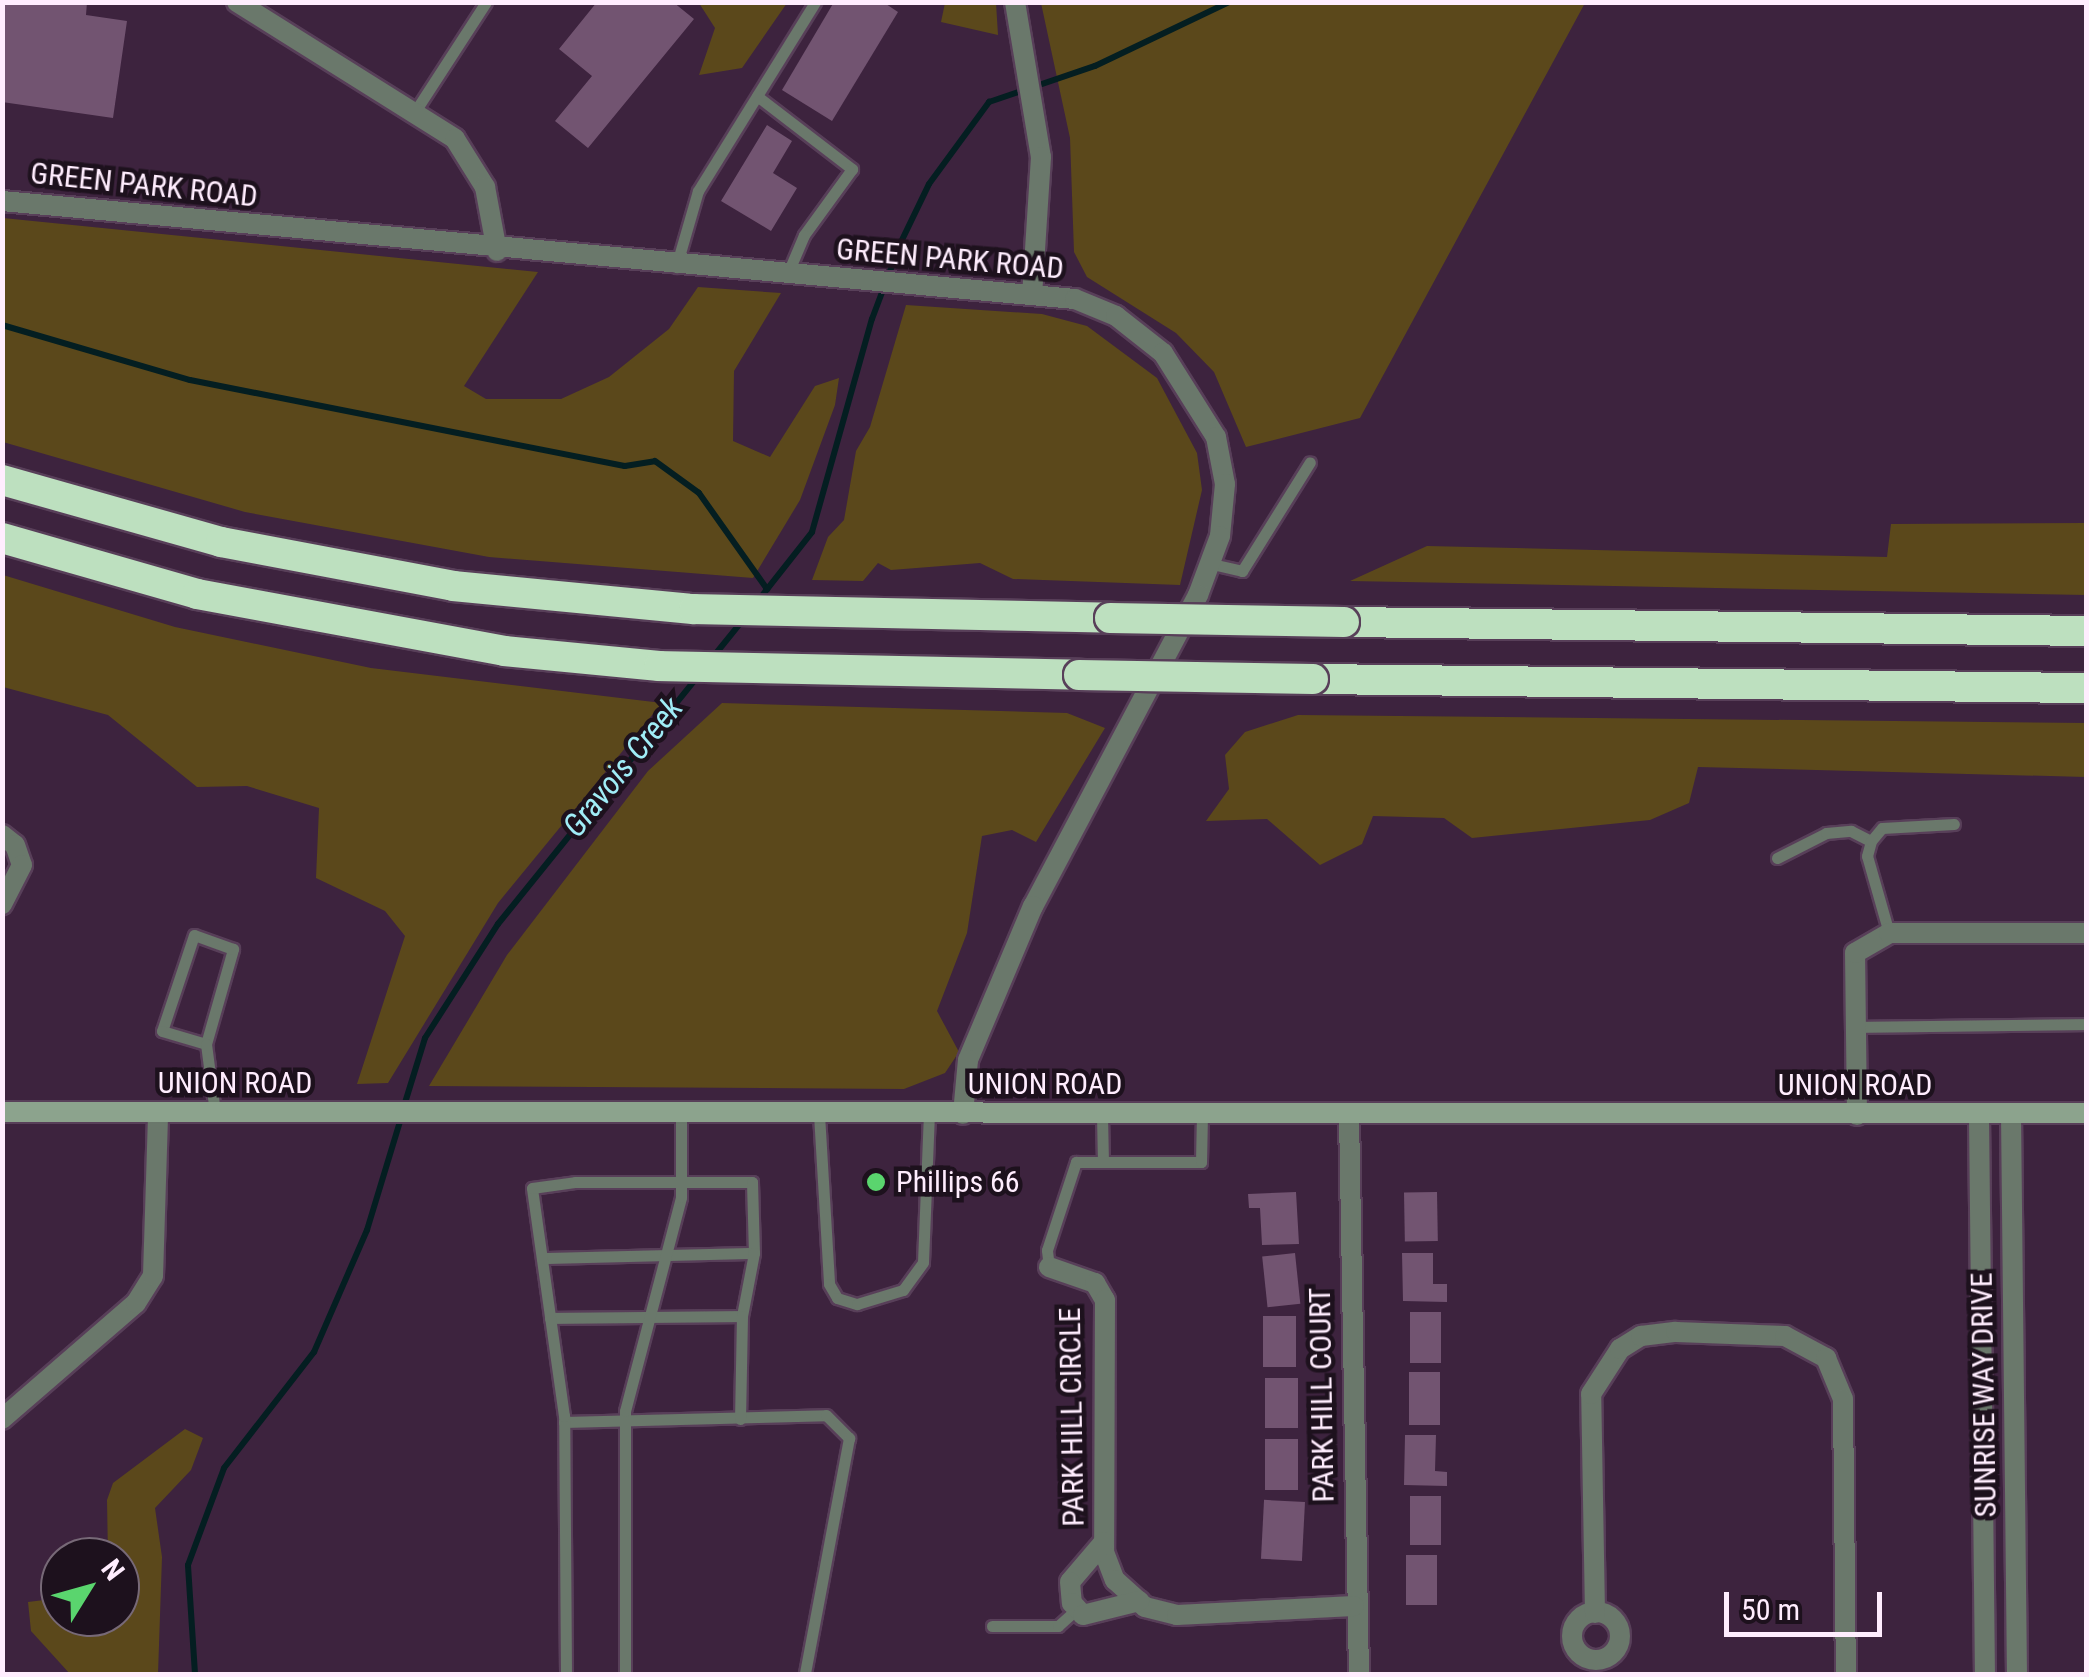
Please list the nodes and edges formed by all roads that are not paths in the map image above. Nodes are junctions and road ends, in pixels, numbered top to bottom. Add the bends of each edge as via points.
1 (238, 2) edge
2 (486, 2) edge
3 (814, 2) edge
4 (1014, 2) edge
5 (757, 96) junction
6 (414, 113) junction
7 (2, 201) edge
8 (497, 250) junction
9 (676, 268) junction
10 (786, 275) junction
11 (1032, 296) junction
12 (1310, 462) dead end
13 (2, 480) edge
14 (2, 538) edge
15 (1212, 564) junction
16 (2086, 631) edge
17 (2086, 688) edge
18 (1954, 824) dead end
19 (2, 835) edge
20 (1871, 841) junction
21 (1777, 858) dead end
22 (2, 904) edge
23 (1890, 933) junction
24 (2086, 933) edge
25 (2086, 1024) edge
26 (1855, 1027) junction
27 (206, 1044) junction
28 (2, 1112) edge
29 (216, 1112) junction
30 (158, 1113) junction
31 (681, 1113) junction
32 (2086, 1113) edge
33 (818, 1114) junction
34 (929, 1114) junction
35 (963, 1114) junction
36 (1102, 1114) junction
37 (1202, 1114) junction
38 (1348, 1114) junction
39 (2011, 1114) junction
40 (1857, 1115) junction
41 (1979, 1115) junction
42 (1102, 1162) junction
43 (681, 1179) junction
44 (666, 1250) junction
45 (754, 1252) junction
46 (542, 1258) junction
47 (1049, 1267) joint
48 (648, 1312) junction
49 (742, 1316) junction
50 (550, 1318) junction
51 (2, 1419) edge
52 (740, 1420) junction
53 (625, 1421) junction
54 (564, 1422) junction
55 (1104, 1542) junction
56 (1139, 1601) junction
57 (1354, 1606) junction
58 (1078, 1609) junction
59 (1595, 1613) dead end
60 (992, 1626) dead end
61 (566, 1674) edge
62 (625, 1674) edge
63 (805, 1674) edge
64 (1358, 1674) edge
65 (1846, 1674) edge
66 (1985, 1674) edge
67 (2017, 1674) edge

1 - 6 street
2 - 6 lane
3 - 5 lane
4 - 11 street via 1041,157
5 - 9 lane via 698,191 683,224
5 - 10 lane via 852,169 804,236
6 - 8 street via 471,158
7 - 8 street, GREEN PARK ROAD
8 - 9 street, GREEN PARK ROAD
9 - 10 street, GREEN PARK ROAD
10 - 11 street, GREEN PARK ROAD
11 - 15 street, GREEN PARK ROAD via 1075,299 1116,316 1186,381 1222,460 1225,508
12 - 15 lane via 1242,570
13 - 16 highway, bridge via 165,528 337,567 620,604 880,615
14 - 17 highway, bridge via 312,619 578,659 834,672
15 - 35 street, GREEN PARK ROAD via 1033,906 968,1060
18 - 20 lane via 1882,828
19 - 22 street via 15,845 22,865
20 - 21 lane via 1851,831 1826,833
20 - 23 lane via 1868,856
23 - 24 street
23 - 26 street via 1855,954
25 - 26 lane
26 - 40 street
27 - 27 lane via 162,1032 194,935 233,950
27 - 29 lane
28 - 30 main road, UNION ROAD
29 - 30 main road, UNION ROAD
29 - 31 main road, UNION ROAD
30 - 51 street via 153,1276 136,1303
31 - 33 main road, UNION ROAD
31 - 43 lane
32 - 39 main road, UNION ROAD
33 - 34 main road, UNION ROAD
33 - 34 lane via 829,1284 842,1302 857,1304 903,1290 923,1262
34 - 35 main road, UNION ROAD
35 - 36 main road, UNION ROAD
36 - 37 main road, UNION ROAD
36 - 42 lane
37 - 38 main road, UNION ROAD
37 - 42 lane via 1201,1162
38 - 40 main road, UNION ROAD
38 - 57 street, PARK HILL COURT
39 - 41 main road, UNION ROAD
39 - 67 street, SUNRISE WAY DRIVE
40 - 41 main road, UNION ROAD
41 - 66 street, SUNRISE WAY DRIVE
42 - 47 lane via 1076,1162 1047,1250
43 - 44 lane
43 - 45 lane via 752,1182
43 - 46 lane via 532,1188
44 - 45 lane
44 - 46 lane
44 - 48 lane
45 - 49 lane
46 - 50 lane
47 - 55 street, PARK HILL CIRCLE via 1095,1283 1105,1300
48 - 49 lane
48 - 50 lane
48 - 53 lane
49 - 52 lane
50 - 54 lane
52 - 53 lane
52 - 63 lane via 826,1415 849,1438
53 - 54 lane
53 - 62 lane
54 - 61 lane
55 - 56 street, PARK HILL CIRCLE via 1115,1580
55 - 58 street, PARK HILL CIRCLE via 1070,1582
56 - 57 street via 1177,1615
56 - 58 street via 1103,1614
57 - 64 street, PARK HILL COURT
58 - 60 lane via 1058,1626
59 - 65 street via 1591,1394 1620,1350 1658,1334 1804,1342 1826,1358 1844,1399

